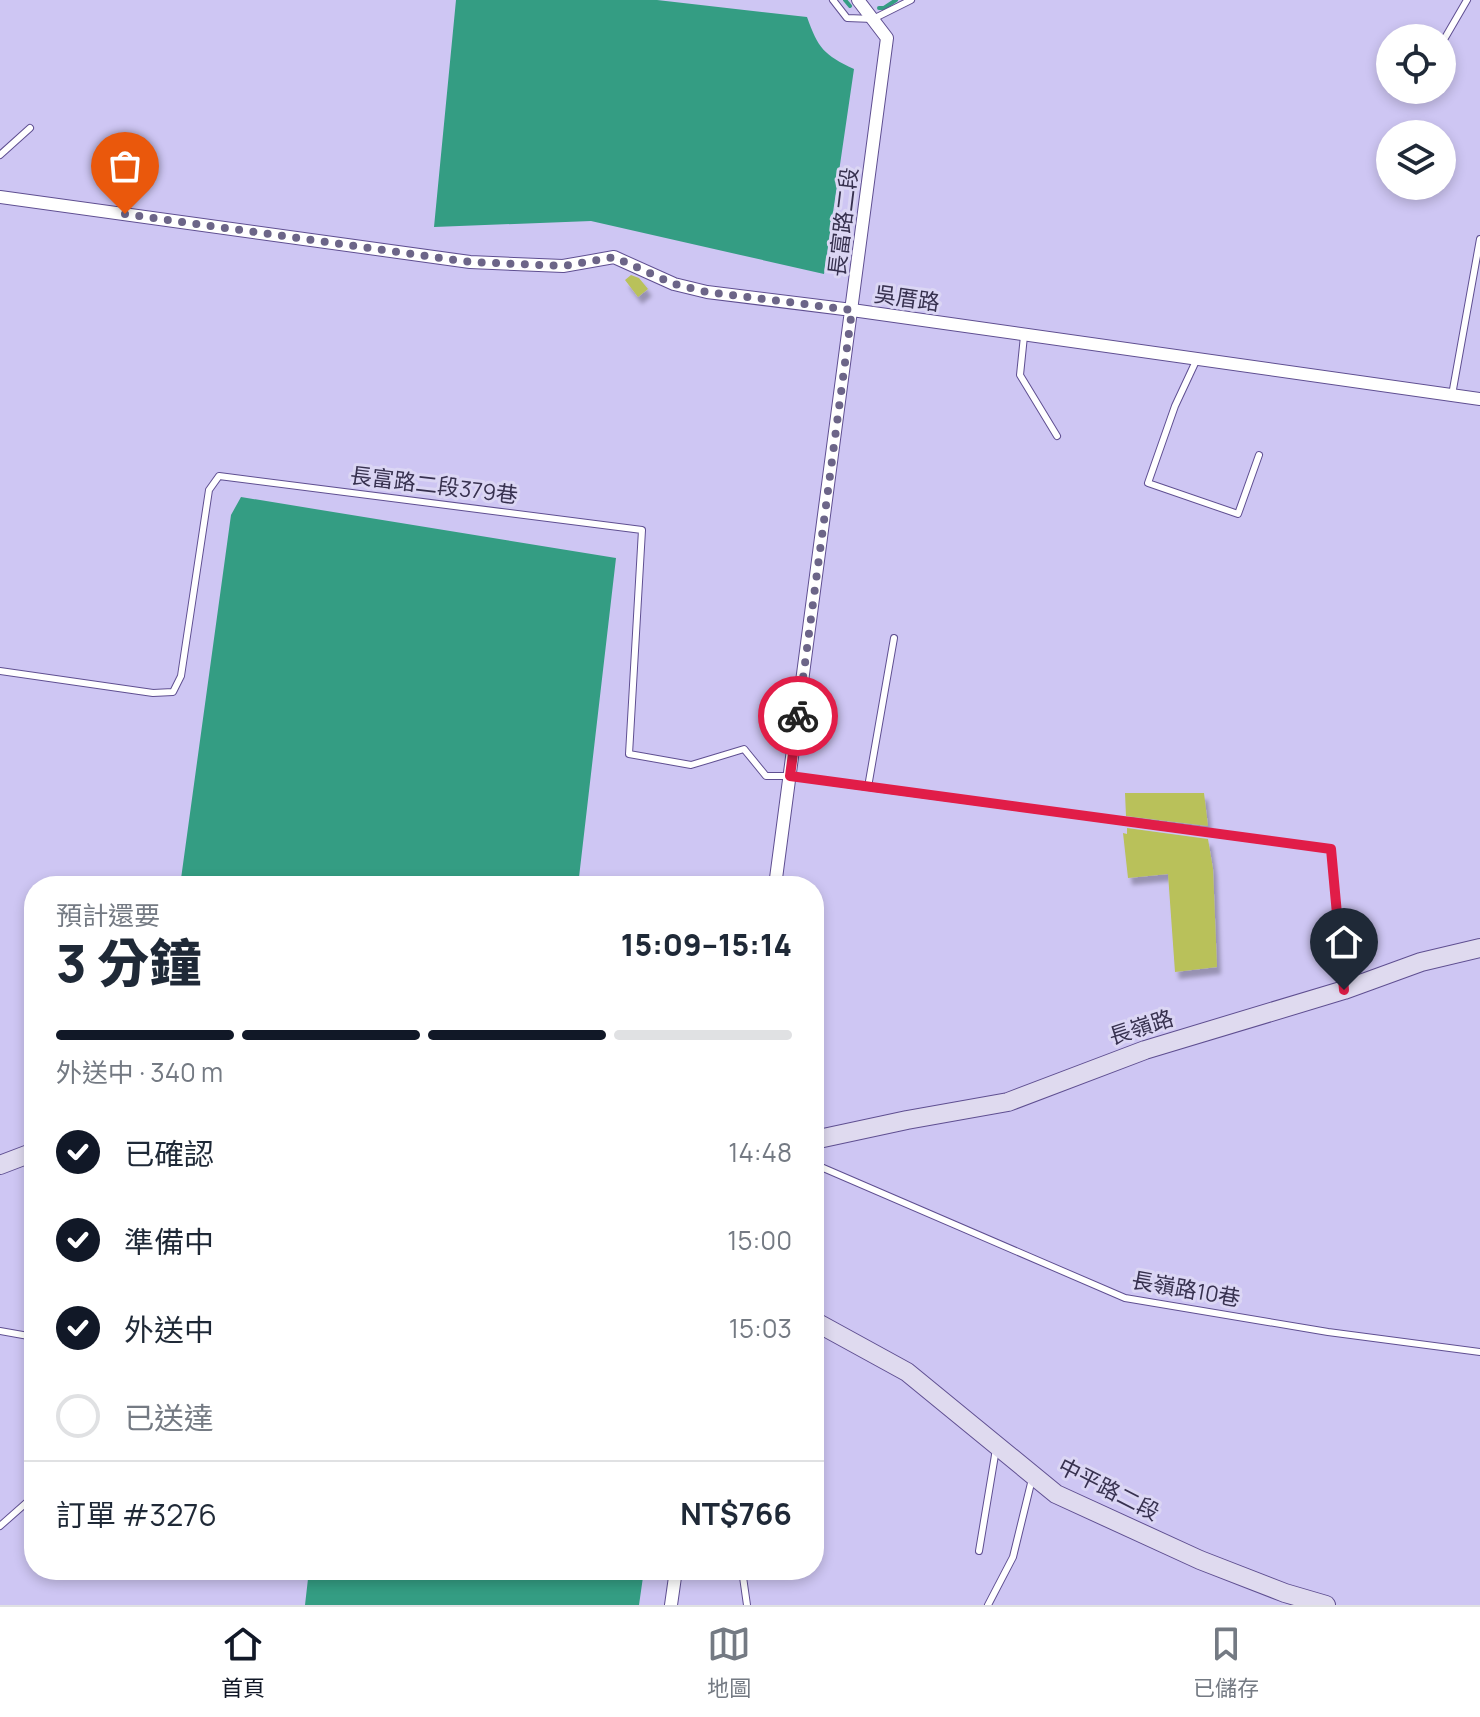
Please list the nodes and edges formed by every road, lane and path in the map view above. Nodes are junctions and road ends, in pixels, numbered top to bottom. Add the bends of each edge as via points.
1 (833, 0) edge
2 (859, 0) edge
3 (911, 0) edge
4 (1467, 0) edge
5 (873, 19) junction
6 (1453, 24) edge
7 (30, 128) dead end
8 (0, 155) edge
9 (0, 197) edge
10 (1480, 239) edge
11 (852, 310) junction
12 (1024, 336) junction
13 (1196, 361) junction
14 (1452, 395) junction
15 (1480, 399) edge
16 (1057, 436) dead end
17 (1259, 455) dead end
18 (894, 638) dead end
19 (0, 671) edge
20 (790, 776) junction
21 (868, 787) junction
22 (776, 876) edge
23 (1480, 948) edge
24 (1344, 990) junction
25 (824, 1138) edge
26 (24, 1156) edge
27 (0, 1165) edge
28 (824, 1168) edge
29 (824, 1326) edge
30 (0, 1331) edge
31 (24, 1335) edge
32 (1480, 1352) edge
33 (996, 1445) junction
34 (1033, 1476) junction
35 (24, 1505) edge
36 (0, 1526) edge
37 (979, 1551) dead end
38 (675, 1580) edge
39 (743, 1580) edge
40 (671, 1605) edge
41 (747, 1605) edge
42 (988, 1605) edge
43 (1326, 1605) edge

1 - 5 lane via 847,18
2 - 5 street, 長富路二段
3 - 5 lane
4 - 6 lane
5 - 11 street, 長富路二段 via 887,38
7 - 8 lane
9 - 11 street, 吳厝路 via 470,262 563,266 614,257 674,284 707,292
10 - 14 lane
11 - 12 street, 吳厝路
11 - 20 street, 長富路二段
12 - 13 street, 吳厝路
12 - 16 lane via 1020,375
13 - 14 street, 吳厝路
13 - 17 lane via 1148,483 1238,514
14 - 15 street, 吳厝路
18 - 21 lane
19 - 20 lane, 長富路二段379巷 via 173,692 181,676 209,490 219,476 642,530 629,754 691,765 744,749 766,776
20 - 21 lane
20 - 22 street, 長富路二段
21 - 24 lane via 1331,849
23 - 24 street, 長嶺路 via 1421,962
24 - 25 street, 長嶺路 via 1145,1050 1008,1102
26 - 27 street
28 - 32 lane, 長嶺路10巷 via 1125,1298
29 - 33 street, 中平路二段 via 907,1372
30 - 31 lane
33 - 34 street, 中平路二段
33 - 37 lane
34 - 42 lane via 1013,1557
34 - 43 street, 中平路二段 via 1056,1494 1200,1560
35 - 36 lane
38 - 40 street
39 - 41 lane

